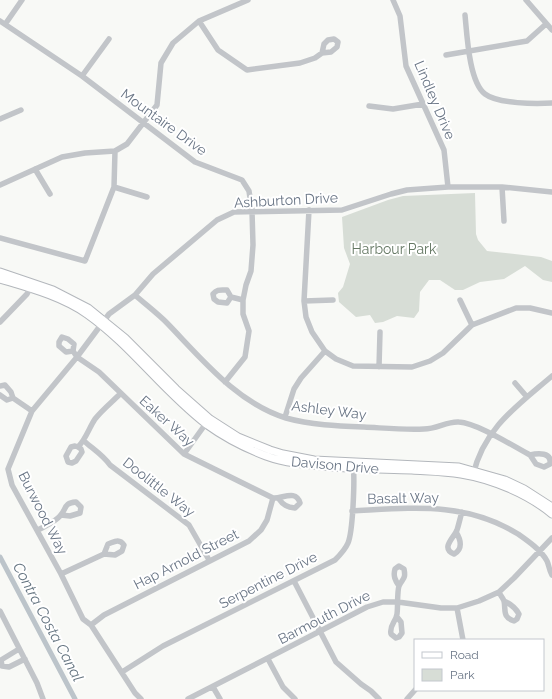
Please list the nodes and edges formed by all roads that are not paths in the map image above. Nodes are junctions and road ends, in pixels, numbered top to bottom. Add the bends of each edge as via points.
1 (22, 0) edge
2 (248, 0) edge
3 (393, 0) edge
4 (526, 0) edge
5 (238, 2) edge
6 (465, 15) dead end
7 (200, 21) junction
8 (3, 22) edge
9 (546, 24) junction
10 (552, 30) edge
11 (109, 39) dead end
12 (469, 51) junction
13 (322, 54) dead end
14 (446, 55) dead end
15 (82, 76) junction
16 (552, 103) edge
17 (423, 104) junction
18 (369, 106) dead end
19 (22, 110) dead end
20 (0, 119) edge
21 (144, 124) junction
22 (115, 151) junction
23 (34, 169) junction
24 (0, 185) edge
25 (114, 187) junction
26 (448, 187) junction
27 (502, 187) junction
28 (552, 192) edge
29 (50, 194) dead end
30 (147, 197) dead end
31 (309, 210) junction
32 (252, 211) junction
33 (504, 221) dead end
34 (0, 238) edge
35 (0, 272) edge
36 (0, 279) edge
37 (32, 285) junction
38 (135, 295) junction
39 (231, 297) dead end
40 (243, 300) junction
41 (304, 300) junction
42 (333, 300) dead end
43 (460, 300) dead end
44 (552, 313) edge
45 (0, 322) edge
46 (103, 323) junction
47 (472, 325) junction
48 (380, 332) dead end
49 (73, 351) dead end
50 (325, 351) junction
51 (77, 357) junction
52 (380, 367) junction
53 (552, 376) edge
54 (225, 382) junction
55 (514, 383) dead end
56 (0, 386) edge
57 (120, 394) junction
58 (0, 395) edge
59 (527, 397) junction
60 (13, 398) junction
61 (32, 411) junction
62 (286, 418) junction
63 (208, 421) junction
64 (490, 434) junction
65 (84, 440) junction
66 (78, 447) dead end
67 (184, 454) junction
68 (530, 455) dead end
69 (353, 465) junction
70 (473, 474) junction
71 (276, 499) joint
72 (552, 507) edge
73 (352, 511) junction
74 (462, 512) junction
75 (552, 514) edge
76 (61, 515) dead end
77 (38, 530) junction
78 (456, 532) dead end
79 (552, 538) edge
80 (540, 552) junction
81 (104, 554) dead end
82 (209, 560) junction
83 (550, 562) edge
84 (62, 574) junction
85 (552, 575) edge
86 (294, 581) junction
87 (399, 586) dead end
88 (499, 592) junction
89 (504, 601) dead end
90 (398, 602) junction
91 (457, 608) junction
92 (0, 611) edge
93 (397, 617) dead end
94 (91, 625) junction
95 (319, 632) junction
96 (463, 639) edge
97 (19, 649) junction
98 (25, 659) junction
99 (268, 659) junction
100 (122, 672) junction
101 (213, 687) junction
102 (414, 691) edge
103 (43, 699) edge
104 (141, 699) edge
105 (188, 699) edge
106 (220, 699) edge
107 (295, 699) edge
108 (379, 699) edge
109 (407, 699) edge

1 - 8 street
2 - 5 street
3 - 17 street, Lindley Drive via 400,16 406,66
4 - 9 street
5 - 7 street
6 - 12 street
7 - 13 street via 218,50 247,70 300,63
7 - 21 street via 173,43 161,64 157,105
8 - 15 street, Mountaire Drive
9 - 10 street
9 - 12 street via 528,41
11 - 15 street
12 - 14 street
12 - 16 street via 476,82 486,95 501,100
15 - 21 street, Mountaire Drive
17 - 18 street via 393,109
17 - 26 street, Lindley Drive via 444,150
19 - 20 street
21 - 22 street via 128,144
21 - 32 street, Mountaire Drive via 195,162 242,180 249,191
22 - 23 street via 62,157
22 - 25 street
23 - 24 street
23 - 29 street
25 - 30 street
25 - 34 street via 85,261
26 - 27 street, Ashburton Drive
26 - 31 street, Ashburton Drive via 407,190 342,210
27 - 28 street, Ashburton Drive
27 - 33 street
31 - 32 street, Ashburton Drive
31 - 41 street
32 - 38 street, Ashburton Drive via 234,212 217,220 153,274
32 - 40 street, Mountaire Drive via 251,270
35 - 37 main road, Davison Drive
36 - 37 main road, Davison Drive
37 - 45 street
37 - 46 main road, Davison Drive
38 - 46 street, Ashburton Drive via 109,314
38 - 54 street, Ashley Way via 165,321
39 - 40 street
40 - 54 street, Mountaire Drive via 243,314 249,331 244,357
41 - 42 street
41 - 50 street via 306,317 312,332
43 - 47 street
44 - 47 street via 516,308
46 - 51 street, Burwood Way
46 - 63 main road, Davison Drive via 173,394
47 - 52 street via 443,353 430,361 412,367
48 - 52 street
49 - 51 street
50 - 52 street via 353,366
50 - 62 street via 294,389
51 - 57 street, Eaker Way via 99,372
51 - 61 street, Burwood Way
53 - 59 street
54 - 62 street, Ashley Way via 259,405
55 - 59 street
56 - 60 street via 5,385
57 - 65 street via 96,418
57 - 67 street, Eaker Way
58 - 60 street via 7,400
59 - 64 street
60 - 61 street
61 - 77 street, Burwood Way via 8,469 12,485
62 - 64 street, Ashley Way via 310,423 394,429 434,428 460,422 473,425
63 - 67 street
63 - 69 main road, Davison Drive via 233,442 266,456 304,465
64 - 68 street, Ashley Way
64 - 70 street via 478,456
65 - 66 street
65 - 82 street, Doolittle Way via 103,455 110,465 189,524
67 - 71 street, Eaker Way
69 - 70 main road, Davison Drive
69 - 73 street, Serpentine Drive
70 - 72 main road, Davison Drive via 505,480
70 - 75 main road, Davison Drive via 520,493
71 - 82 street, Hap Arnold Street via 261,530 249,541
73 - 74 street, Basalt Way via 426,508
73 - 86 street, Serpentine Drive via 349,542 343,552 335,560
74 - 78 street
74 - 80 street, Basalt Way via 511,530
76 - 77 street
77 - 84 street, Burwood Way
79 - 80 street, Barmouth Drive
80 - 83 street, Basalt Way
80 - 88 street, Barmouth Drive
81 - 84 street
82 - 94 street, Hap Arnold Street via 104,615
83 - 85 street, Basalt Way
84 - 94 street, Burwood Way via 83,619
86 - 95 street
86 - 100 street, Serpentine Drive via 163,646
87 - 90 street
88 - 89 street
88 - 91 street, Barmouth Drive
90 - 91 street, Barmouth Drive
90 - 93 street
90 - 95 street, Barmouth Drive via 382,602 367,607
91 - 96 street
92 - 97 street
94 - 100 street, Burwood Way
95 - 99 street, Barmouth Drive
95 - 108 street via 336,662
97 - 98 street
97 - 98 street via 1,660 2,666 9,667
98 - 103 street
99 - 101 street, Barmouth Drive
99 - 107 street via 283,687
100 - 104 street, Burwood Way
101 - 105 street, Barmouth Drive
101 - 106 street
102 - 109 street

